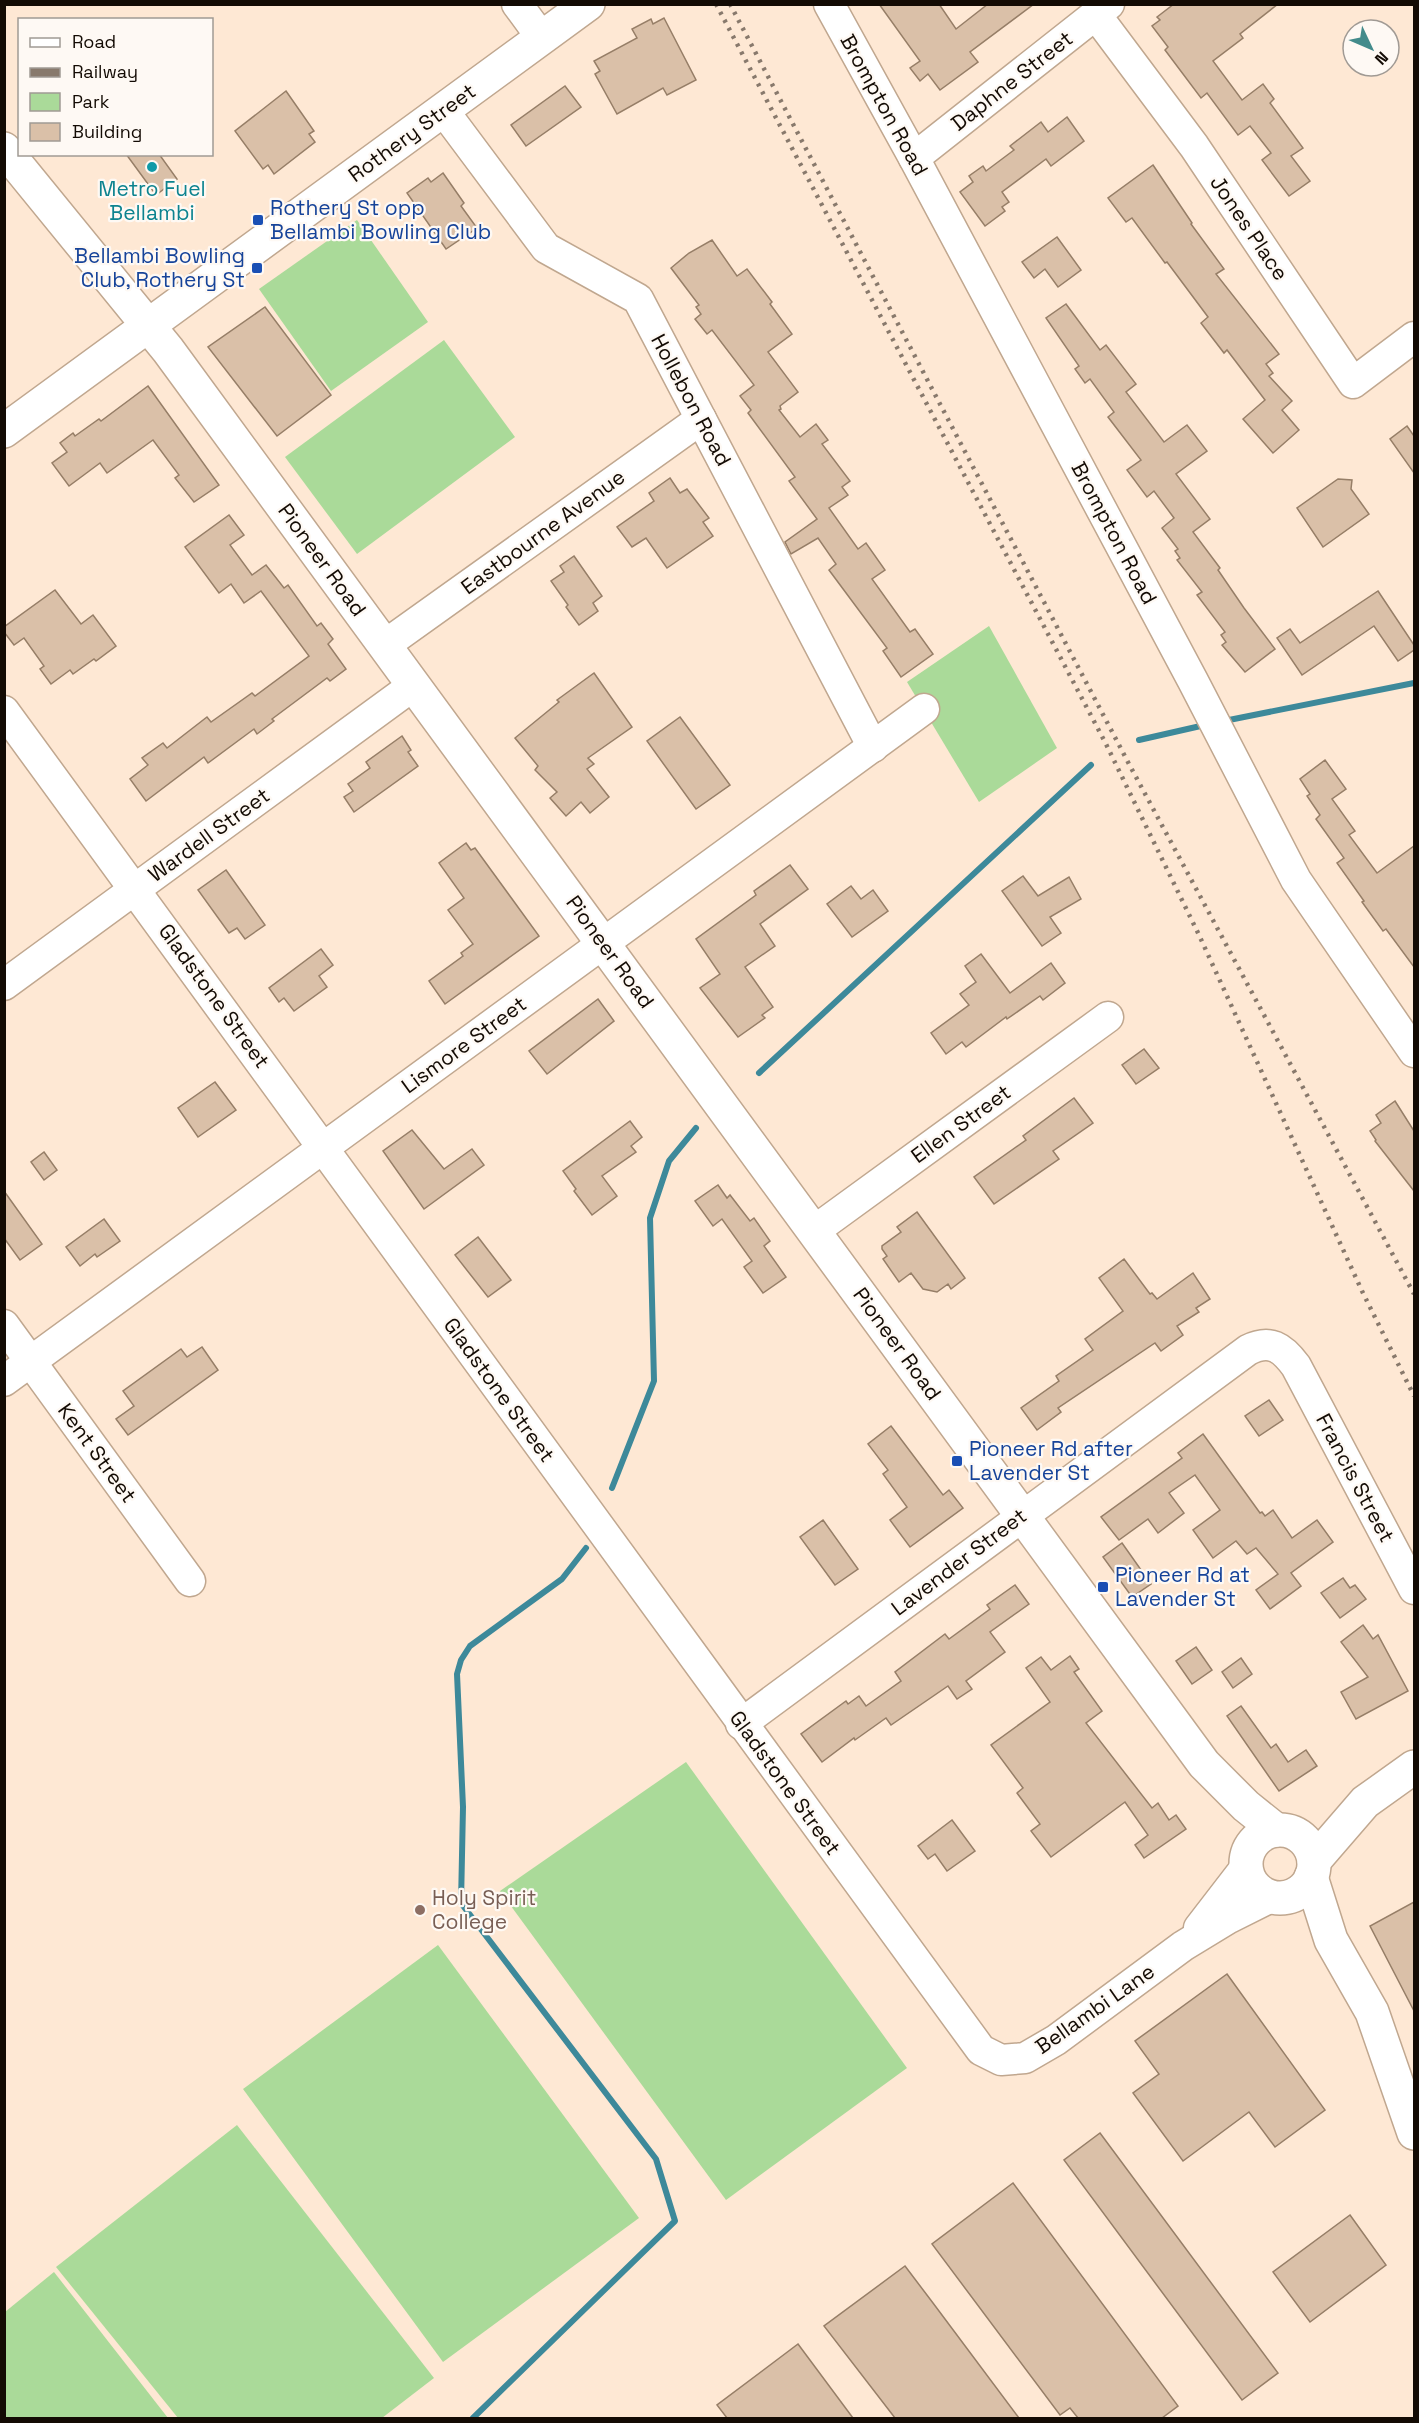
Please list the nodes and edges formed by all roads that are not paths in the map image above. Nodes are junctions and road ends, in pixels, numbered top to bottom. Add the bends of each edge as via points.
1 (517, 4) edge
2 (588, 4) edge
3 (829, 4) edge
4 (1103, 10) edge
5 (542, 38) junction
6 (443, 110) junction
7 (4, 149) edge
8 (914, 158) junction
9 (150, 326) junction
10 (1414, 337) edge
11 (701, 419) junction
12 (4, 431) edge
13 (385, 645) junction
14 (414, 685) junction
15 (924, 709) dead end
16 (4, 711) edge
17 (873, 747) junction
18 (135, 889) junction
19 (603, 943) junction
20 (4, 985) edge
21 (1108, 1017) dead end
22 (1412, 1044) edge
23 (325, 1147) junction
24 (814, 1231) junction
25 (4, 1325) edge
26 (31, 1362) junction
27 (1296, 1366) joint
28 (4, 1381) edge
29 (1022, 1515) junction
30 (190, 1581) dead end
31 (1414, 1589) edge
32 (741, 1724) junction
33 (1204, 1764) junction
34 (1414, 1767) edge
35 (1365, 1803) junction
36 (1282, 1830) junction
37 (1246, 1864) junction
38 (1313, 1869) junction
39 (1274, 1898) junction
40 (1331, 1940) junction
41 (1183, 1946) junction
42 (1001, 2060) joint
43 (1414, 2133) edge

1 - 5 street
2 - 5 main road, Rothery Street
3 - 8 street, Brompton Road
4 - 8 street, Daphne Street
4 - 10 street, Jones Place via 1353,383
5 - 6 main road, Rothery Street
6 - 9 main road, Rothery Street
6 - 11 street, Hollebon Road via 546,248 638,299
7 - 9 main road, Pioneer Road
8 - 22 street, Brompton Road via 1296,880
9 - 12 main road, Rothery Street
9 - 13 main road, Pioneer Road
11 - 13 street, Eastbourne Avenue
11 - 17 street, Hollebon Road
13 - 14 main road, Pioneer Road
14 - 18 street, Wardell Street
14 - 19 main road, Pioneer Road
15 - 17 street, Lismore Street
16 - 18 street, Gladstone Street
17 - 19 street, Lismore Street
18 - 20 street, Wardell Street
18 - 23 street, Gladstone Street
19 - 23 street, Lismore Street
19 - 24 main road, Pioneer Road
21 - 24 street, Ellen Street
23 - 26 street, Lismore Street
23 - 32 street, Gladstone Street
24 - 29 main road, Pioneer Road
25 - 26 street, Kent Street
26 - 28 street, Lismore Street
26 - 30 street, Kent Street
27 - 29 street, Lavender Street via 1276,1346 1262,1344 1248,1350
27 - 31 street, Francis Street
29 - 32 street, Lavender Street
29 - 33 main road, Pioneer Road
32 - 42 street, Gladstone Street via 981,2050
33 - 36 main road, Pioneer Road via 1246,1806
33 - 37 main road, Pioneer Road
34 - 35 main road
35 - 36 main road
35 - 38 main road
36 - 37 main road via 1259,1837 1248,1851
36 - 38 main road, Pioneer Road via 1306,1842 1312,1851
37 - 39 main road, Pioneer Road via 1253,1886
37 - 41 street, Bellambi Lane via 1218,1906
38 - 39 main road via 1306,1886 1298,1893
38 - 40 main road, Pioneer Road
39 - 40 main road, Pioneer Road
39 - 41 street, Bellambi Lane via 1229,1918
40 - 43 main road via 1372,2012
41 - 42 street, Bellambi Lane via 1056,2040 1025,2058

